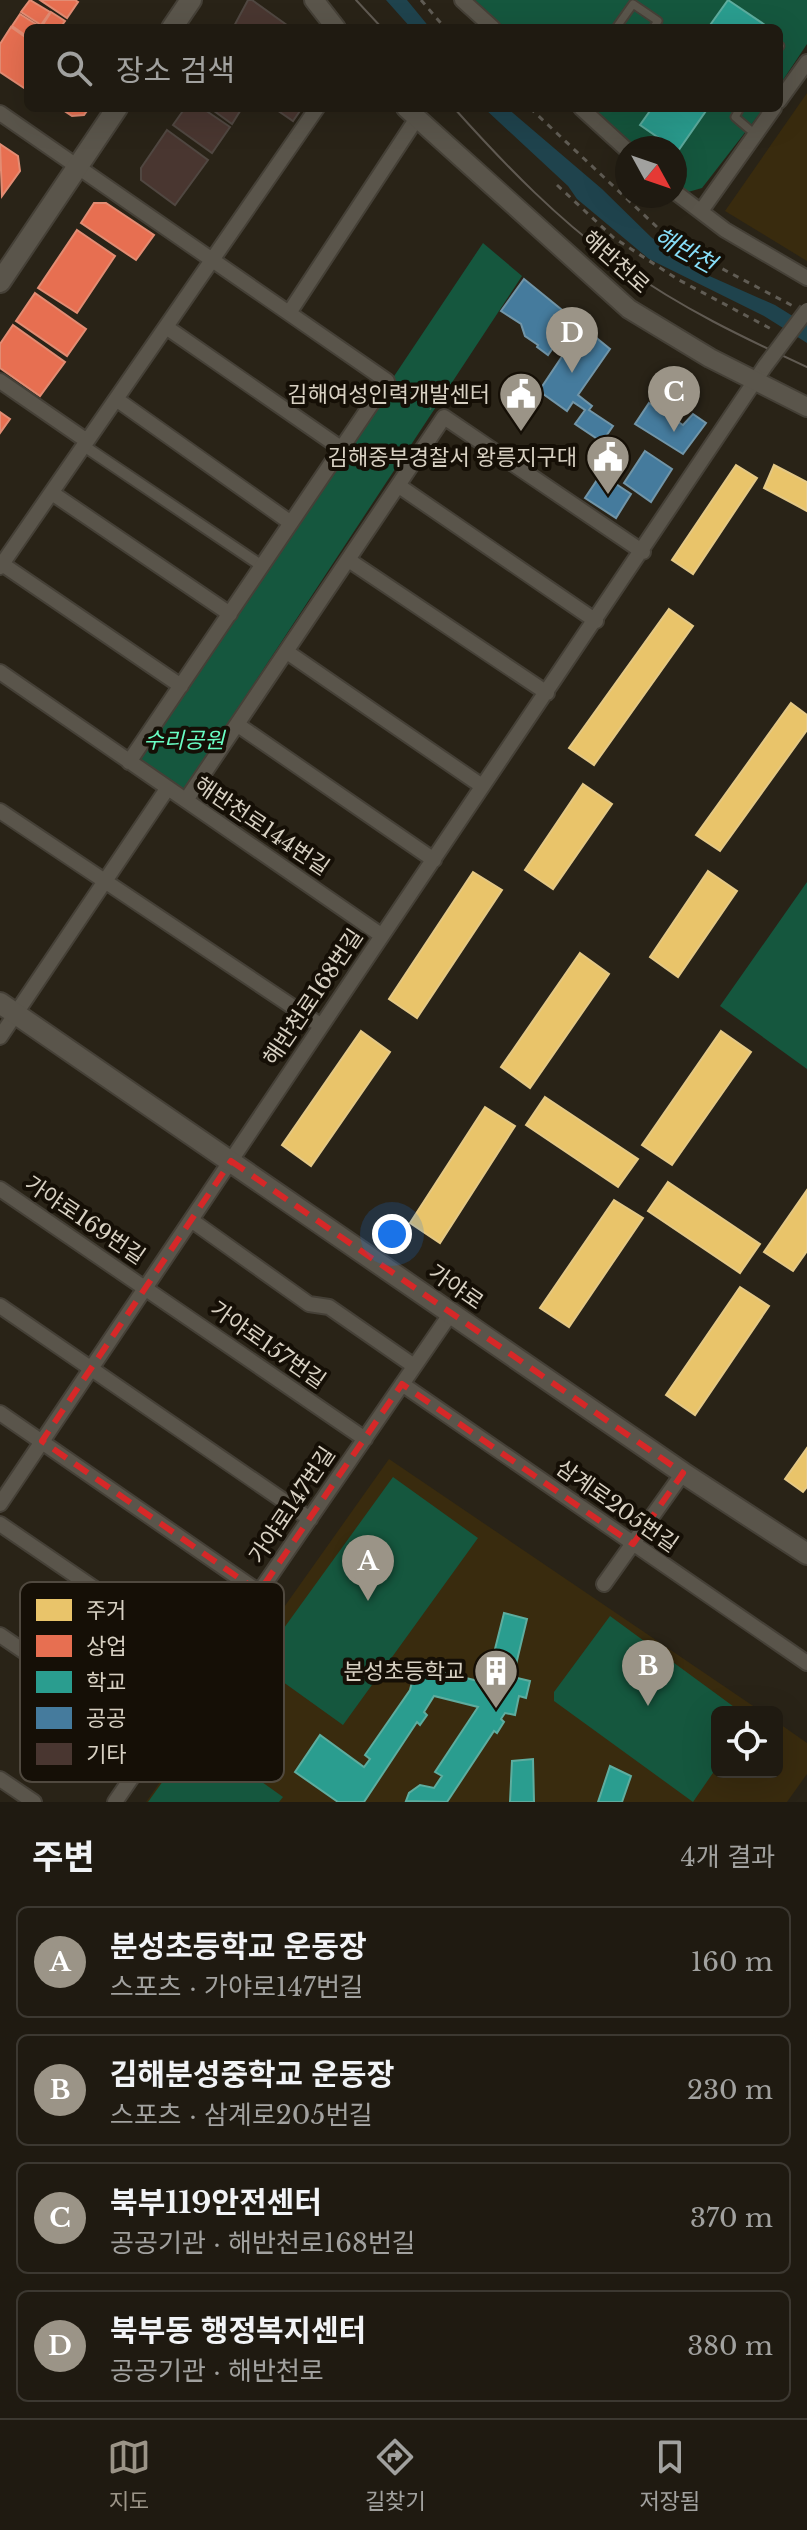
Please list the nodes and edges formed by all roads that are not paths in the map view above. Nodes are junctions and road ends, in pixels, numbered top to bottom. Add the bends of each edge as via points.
1 (191, 0) edge
2 (314, 0) edge
3 (462, 0) edge
4 (175, 24) edge
5 (333, 24) edge
6 (489, 24) edge
7 (619, 24) edge
8 (656, 24) edge
9 (807, 62) edge
10 (783, 95) edge
11 (114, 112) edge
12 (314, 112) edge
13 (590, 112) edge
14 (738, 112) edge
15 (771, 112) edge
16 (0, 113) edge
17 (412, 113) edge
18 (756, 135) junction
19 (615, 138) edge
20 (77, 166) junction
21 (687, 201) edge
22 (701, 211) junction
23 (212, 261) junction
24 (807, 278) edge
25 (0, 282) edge
26 (802, 308) edge
27 (289, 313) junction
28 (166, 327) junction
29 (761, 373) junction
30 (0, 381) edge
31 (116, 399) junction
32 (807, 407) edge
33 (85, 444) junction
34 (342, 449) junction
35 (399, 486) junction
36 (52, 493) junction
37 (291, 523) junction
38 (643, 552) junction
39 (350, 561) junction
40 (1, 565) edge
41 (262, 566) junction
42 (230, 614) junction
43 (596, 621) junction
44 (287, 652) junction
45 (0, 672) edge
46 (181, 686) junction
47 (547, 693) junction
48 (238, 725) junction
49 (129, 762) junction
50 (482, 786) junction
51 (167, 789) junction
52 (186, 800) junction
53 (0, 811) edge
54 (434, 860) junction
55 (105, 881) junction
56 (381, 935) junction
57 (8, 1009) edge
58 (320, 1025) junction
59 (0, 1037) edge
60 (231, 1161) junction
61 (0, 1189) edge
62 (191, 1220) junction
63 (146, 1287) junction
64 (0, 1306) edge
65 (451, 1313) junction
66 (414, 1366) junction
67 (91, 1369) junction
68 (402, 1384) junction
69 (0, 1413) edge
70 (365, 1439) junction
71 (42, 1441) junction
72 (683, 1473) junction
73 (0, 1504) edge
74 (310, 1519) junction
75 (0, 1524) edge
76 (633, 1544) junction
77 (807, 1554) edge
78 (85, 1582) edge
79 (245, 1582) edge
80 (266, 1582) edge
81 (604, 1584) dead end
82 (0, 1635) edge
83 (20, 1649) edge
84 (807, 1663) edge
85 (0, 1779) edge
86 (129, 1782) edge
87 (34, 1802) edge
88 (115, 1802) edge

1 - 4 main road
2 - 5 street
3 - 6 street
7 - 8 lane via 633,4
9 - 10 street
11 - 20 main road
12 - 23 street
13 - 19 street
14 - 18 lane via 735,117
15 - 18 street
16 - 20 street
17 - 27 street, 해반천로
17 - 29 street, 해반천로 via 629,309 710,358
18 - 22 street
20 - 23 street
20 - 25 main road
21 - 22 street
22 - 24 street
23 - 27 street
23 - 28 street
26 - 29 street, 해반천로168번길, bridge
27 - 34 street via 387,381
28 - 31 street
28 - 34 street
29 - 32 street, 해반천로
29 - 38 street, 해반천로168번길
30 - 33 street
31 - 33 street
31 - 37 street
33 - 36 street
33 - 41 street
34 - 37 street
35 - 38 street via 444,417
35 - 39 street
35 - 43 street
36 - 40 street
36 - 42 street
37 - 41 street
38 - 43 street, 해반천로168번길
39 - 44 street
39 - 47 street
40 - 46 street
41 - 42 street
42 - 46 street
43 - 47 street, 해반천로168번길
44 - 48 street
44 - 50 street
45 - 49 street, 해반천로144번길
46 - 49 street
47 - 50 street, 해반천로168번길
48 - 52 street
48 - 54 street
49 - 51 street, 해반천로144번길
50 - 54 street, 해반천로168번길
51 - 52 street, 해반천로144번길
51 - 55 street
52 - 56 street, 해반천로144번길
53 - 55 street
54 - 56 street, 해반천로168번길
55 - 57 street
55 - 58 street
56 - 58 street, 해반천로168번길
57 - 59 street
57 - 60 main road, 가야로
58 - 60 street, 해반천로168번길
60 - 62 street
60 - 65 main road, 가야로
61 - 63 street, 가야로169번길
62 - 63 street
62 - 66 street via 309,1304 329,1307
63 - 67 street
63 - 70 street, 가야로157번길
64 - 67 street
65 - 66 street, 가야로147번길
65 - 72 main road, 가야로
66 - 68 street, 가야로147번길
67 - 71 street
67 - 74 street
68 - 70 street, 가야로147번길
68 - 76 street, 삼계로205번길
69 - 71 street
70 - 74 street, 가야로147번길
71 - 73 street
71 - 79 street
72 - 76 street
72 - 77 main road, 가야로
74 - 80 street, 가야로147번길
75 - 78 street
76 - 81 street
76 - 84 street, 삼계로205번길
82 - 83 street
85 - 87 street
86 - 88 street, 가야로147번길

